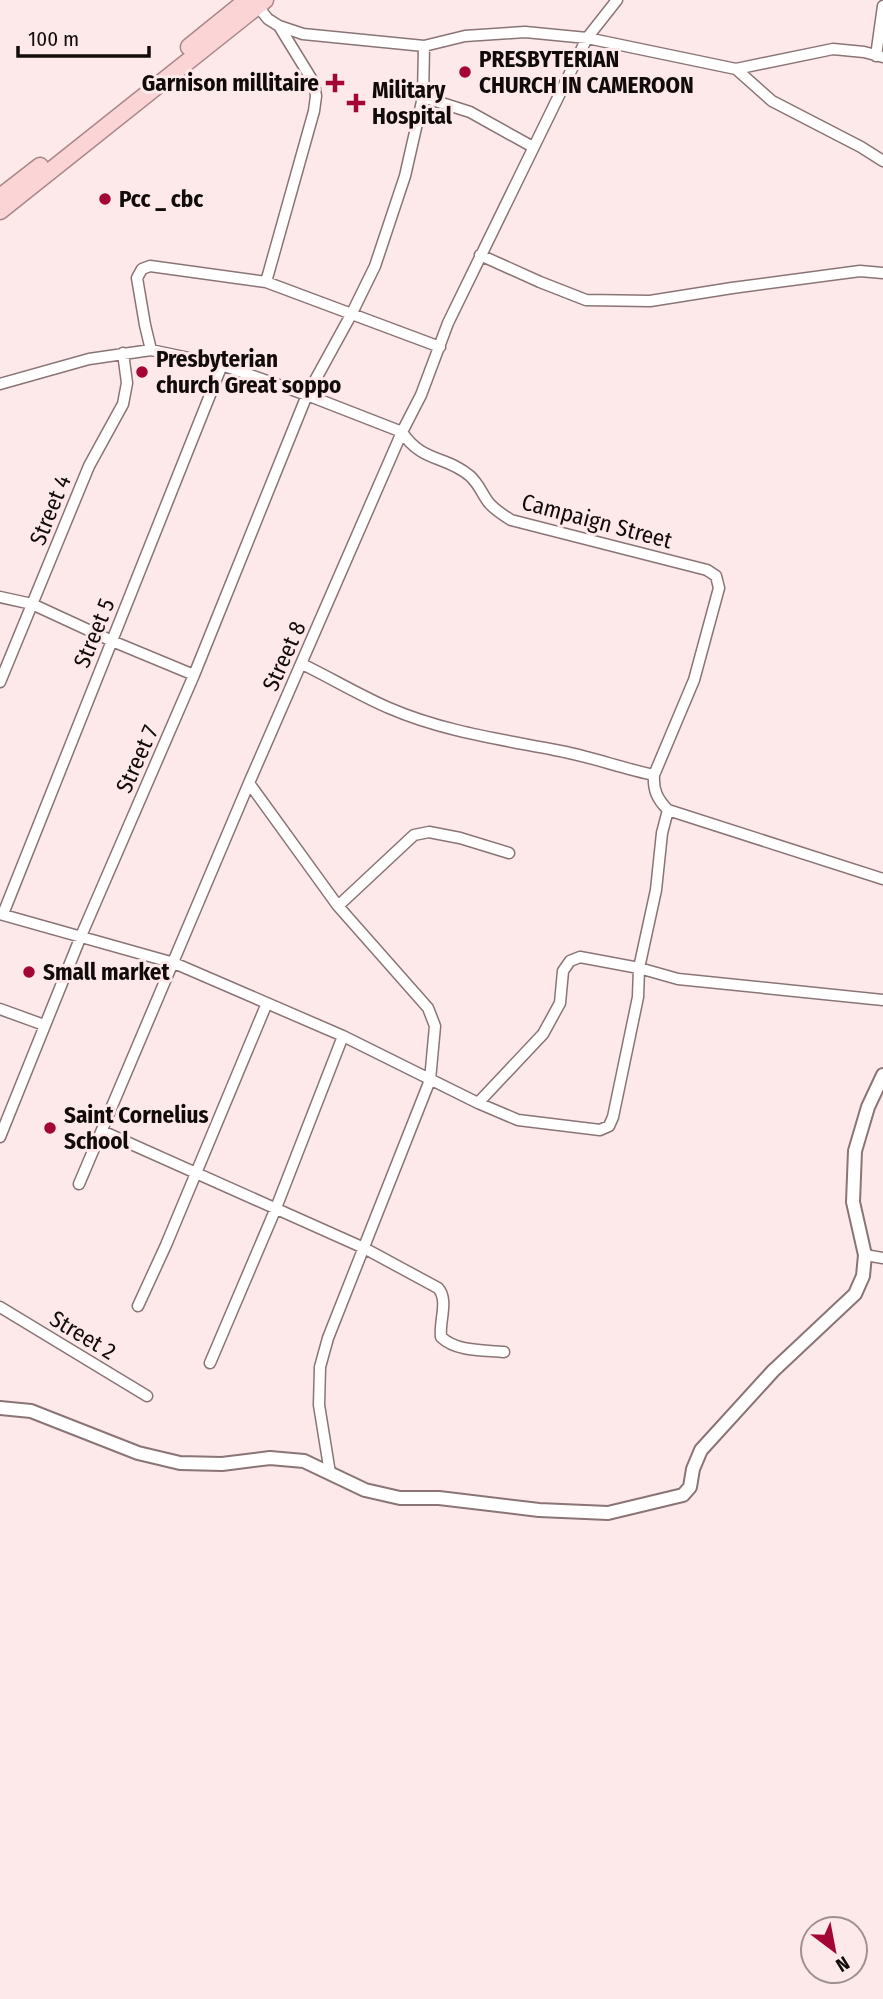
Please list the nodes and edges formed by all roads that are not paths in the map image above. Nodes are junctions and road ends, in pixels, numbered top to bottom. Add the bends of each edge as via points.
1 (617, 0) edge
2 (256, 2) edge
3 (883, 6) edge
4 (279, 26) junction
5 (587, 38) junction
6 (424, 46) junction
7 (880, 57) edge
8 (736, 69) junction
9 (423, 97) junction
10 (533, 147) junction
11 (883, 161) edge
12 (0, 197) edge
13 (0, 211) edge
14 (480, 255) junction
15 (883, 273) edge
16 (266, 282) junction
17 (352, 313) junction
18 (440, 347) junction
19 (151, 350) junction
20 (123, 353) junction
21 (222, 365) junction
22 (0, 384) edge
23 (307, 395) junction
24 (402, 432) junction
25 (0, 597) edge
26 (32, 604) junction
27 (112, 641) junction
28 (302, 664) junction
29 (194, 676) junction
30 (0, 682) edge
31 (654, 775) junction
32 (249, 783) junction
33 (667, 810) junction
34 (509, 853) dead end
35 (883, 879) edge
36 (338, 906) junction
37 (1, 914) edge
38 (80, 936) junction
39 (174, 964) junction
40 (639, 968) junction
41 (883, 1000) edge
42 (267, 1003) junction
43 (0, 1009) edge
44 (44, 1025) junction
45 (343, 1036) junction
46 (883, 1075) edge
47 (430, 1080) junction
48 (478, 1103) junction
49 (102, 1131) junction
50 (0, 1137) edge
51 (196, 1172) junction
52 (79, 1184) dead end
53 (276, 1208) junction
54 (364, 1248) junction
55 (864, 1255) junction
56 (883, 1258) edge
57 (138, 1306) dead end
58 (0, 1307) edge
59 (504, 1352) dead end
60 (210, 1363) dead end
61 (147, 1396) dead end
62 (0, 1408) edge
63 (330, 1473) junction

1 - 5 street, Street 8
2 - 4 street
2 - 12 highway
2 - 13 highway
3 - 7 street
4 - 6 street via 303,34
4 - 16 street via 314,83 316,96
5 - 6 street via 524,32 465,36
5 - 8 street
5 - 10 street, Street 8
6 - 9 street, Street 7
7 - 8 street via 833,49
8 - 11 street via 772,101
9 - 10 street via 470,113
9 - 17 street, Street 7 via 405,176 375,266
10 - 14 street, Street 8
14 - 15 street via 586,300 650,301 860,271
14 - 18 street, Street 8
16 - 17 street
16 - 19 street via 150,265 142,269 137,278
17 - 18 street
17 - 23 street, Street 7
18 - 24 street, Street 8
19 - 20 street, Campaign Street
19 - 21 street, Campaign Street
20 - 22 street, Campaign Street
20 - 26 street, Street 4 via 127,383 123,404 89,466
21 - 23 street, Campaign Street
21 - 27 street, Street 5
23 - 24 street, Campaign Street
23 - 29 street, Street 7
24 - 28 street, Street 8
24 - 31 street, Campaign Street via 410,445 469,475 488,502 511,520 716,576 719,588 694,680
25 - 26 street
26 - 27 street
26 - 30 street, Street 4
27 - 29 street
27 - 37 street, Street 5
28 - 31 street via 388,708 433,724
28 - 32 street, Street 8
29 - 38 street, Street 7
31 - 33 street via 653,788
32 - 36 street
32 - 39 street, Street 8
33 - 35 street
33 - 40 street
34 - 36 street via 429,831 414,835
36 - 47 street via 428,1008 435,1026
37 - 38 street
38 - 39 street
38 - 44 street, Street 7
39 - 42 street
39 - 49 street, Street 8
40 - 41 street via 678,979
40 - 48 street via 580,957 570,961 563,971 560,1003 543,1034
40 - 48 street via 638,997 609,1126 600,1130 518,1120
42 - 45 street
42 - 51 street
43 - 44 street
44 - 50 street, Street 7
45 - 47 street
45 - 53 street
46 - 55 street via 855,1151 853,1202
47 - 48 street
47 - 54 street
49 - 51 street
49 - 52 street, Street 8
51 - 53 street
51 - 57 street
53 - 54 street
53 - 60 street
54 - 59 street via 438,1288 444,1301 441,1336 449,1344
54 - 63 street via 320,1367 319,1405
55 - 56 street
55 - 63 street via 863,1276 855,1294 773,1371 701,1450 691,1487 683,1495 608,1513 539,1510 439,1498 400,1499 365,1490
58 - 61 street, Street 2
62 - 63 street via 31,1411 138,1453 180,1463 270,1458 304,1461

